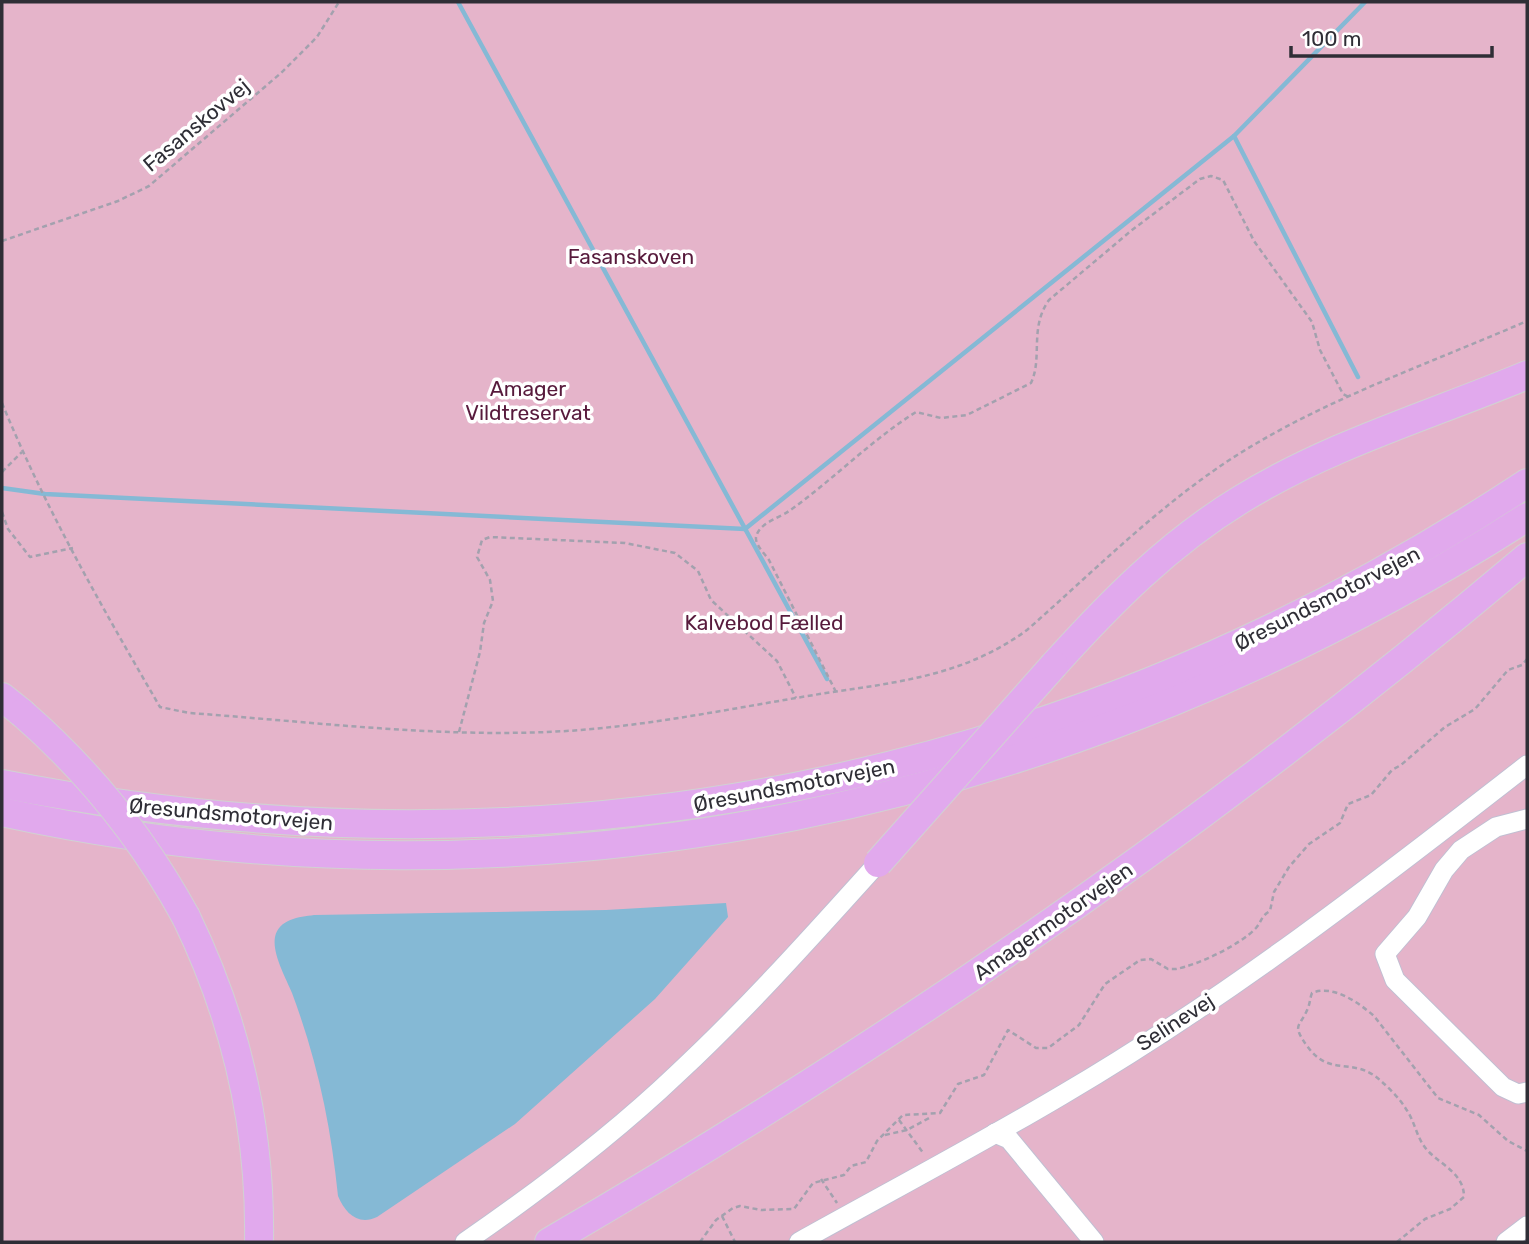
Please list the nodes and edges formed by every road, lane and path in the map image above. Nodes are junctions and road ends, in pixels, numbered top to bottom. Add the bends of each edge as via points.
1 (339, 2) edge
2 (2, 241) edge
3 (1527, 321) edge
4 (1527, 375) edge
5 (1349, 397) junction
6 (2, 403) edge
7 (23, 452) junction
8 (2, 472) edge
9 (1527, 483) edge
10 (2, 512) edge
11 (1527, 517) edge
12 (73, 548) junction
13 (1527, 557) edge
14 (1527, 659) edge
15 (835, 692) junction
16 (796, 698) junction
17 (12, 705) edge
18 (459, 732) junction
19 (1527, 765) edge
20 (2, 784) edge
21 (2, 812) edge
22 (1527, 818) edge
23 (878, 863) joint
24 (1527, 1092) edge
25 (934, 1115) junction
26 (899, 1120) junction
27 (907, 1130) junction
28 (995, 1133) junction
29 (885, 1135) junction
30 (1527, 1151) edge
31 (926, 1158) dead end
32 (821, 1179) junction
33 (839, 1206) dead end
34 (722, 1216) junction
35 (1527, 1226) edge
36 (259, 1242) edge
37 (466, 1242) edge
38 (549, 1242) edge
39 (700, 1242) edge
40 (739, 1242) edge
41 (799, 1242) edge
42 (1094, 1242) edge
43 (1397, 1242) edge
44 (1506, 1242) edge

1 - 2 path, Fasanskovvej via 317,37 281,73 149,186
3 - 5 path
4 - 23 highway, bridge via 1321,458 1240,499 1190,533 1144,572 1054,665
5 - 15 path via 1257,443 1202,479 1000,650 970,665 927,676
5 - 15 path via 1343,394 1320,350 1312,322 1254,241 1223,180 1200,179 1049,300 1038,323 1031,383 967,415 941,418 916,412 760,529 757,544
6 - 7 path
7 - 8 path
7 - 12 path
9 - 20 highway, Øresundsmotorvejen via 1428,546 1320,606 1153,682 980,742 801,787 619,814 405,825 221,817
10 - 12 path via 8,529 30,557
11 - 21 highway, Øresundsmotorvejen via 1338,628 1163,708 982,771 794,816 592,845 400,853 197,842
12 - 18 path via 160,707 189,713
13 - 38 highway, Amagermotorvejen via 1305,736 1068,911 808,1085
14 - 25 path via 1508,670 1475,709 1392,770 1371,795 1348,804 1340,823 1308,844 1290,867 1274,892 1270,911 1262,915 1256,928 1231,946 1184,968 1168,969 1140,960 1105,984 1079,1025 1048,1048 1035,1048 1008,1030 984,1076 958,1084 946,1106
15 - 16 path
16 - 18 path via 711,715 580,730
16 - 18 path via 778,661 711,600 698,571 675,553 625,543 490,537 482,540 477,557 491,580 493,601
17 - 36 highway, bridge via 64,751 108,799 156,864 186,916 217,985 241,1061 256,1150
19 - 28 street, Selinevej via 1304,937 1063,1095
22 - 24 street via 1496,827 1461,850 1417,917 1385,954 1395,980 1503,1087 1518,1094
23 - 37 street via 675,1077 573,1163
25 - 26 path via 911,1112
25 - 27 path
26 - 27 path
26 - 29 path
27 - 29 path
27 - 31 path
28 - 41 street, Selinevej
28 - 42 street via 1009,1139
29 - 32 path via 866,1162 850,1166 844,1175
30 - 43 path via 1479,1115 1438,1098 1363,1007 1342,995 1320,990 1312,993 1297,1025 1316,1059 1326,1065 1358,1067 1381,1081 1408,1112 1419,1140 1464,1188 1464,1197 1450,1209 1425,1219
32 - 33 path
32 - 34 path via 809,1186 794,1209 740,1206
34 - 39 path
34 - 40 path
35 - 44 street

